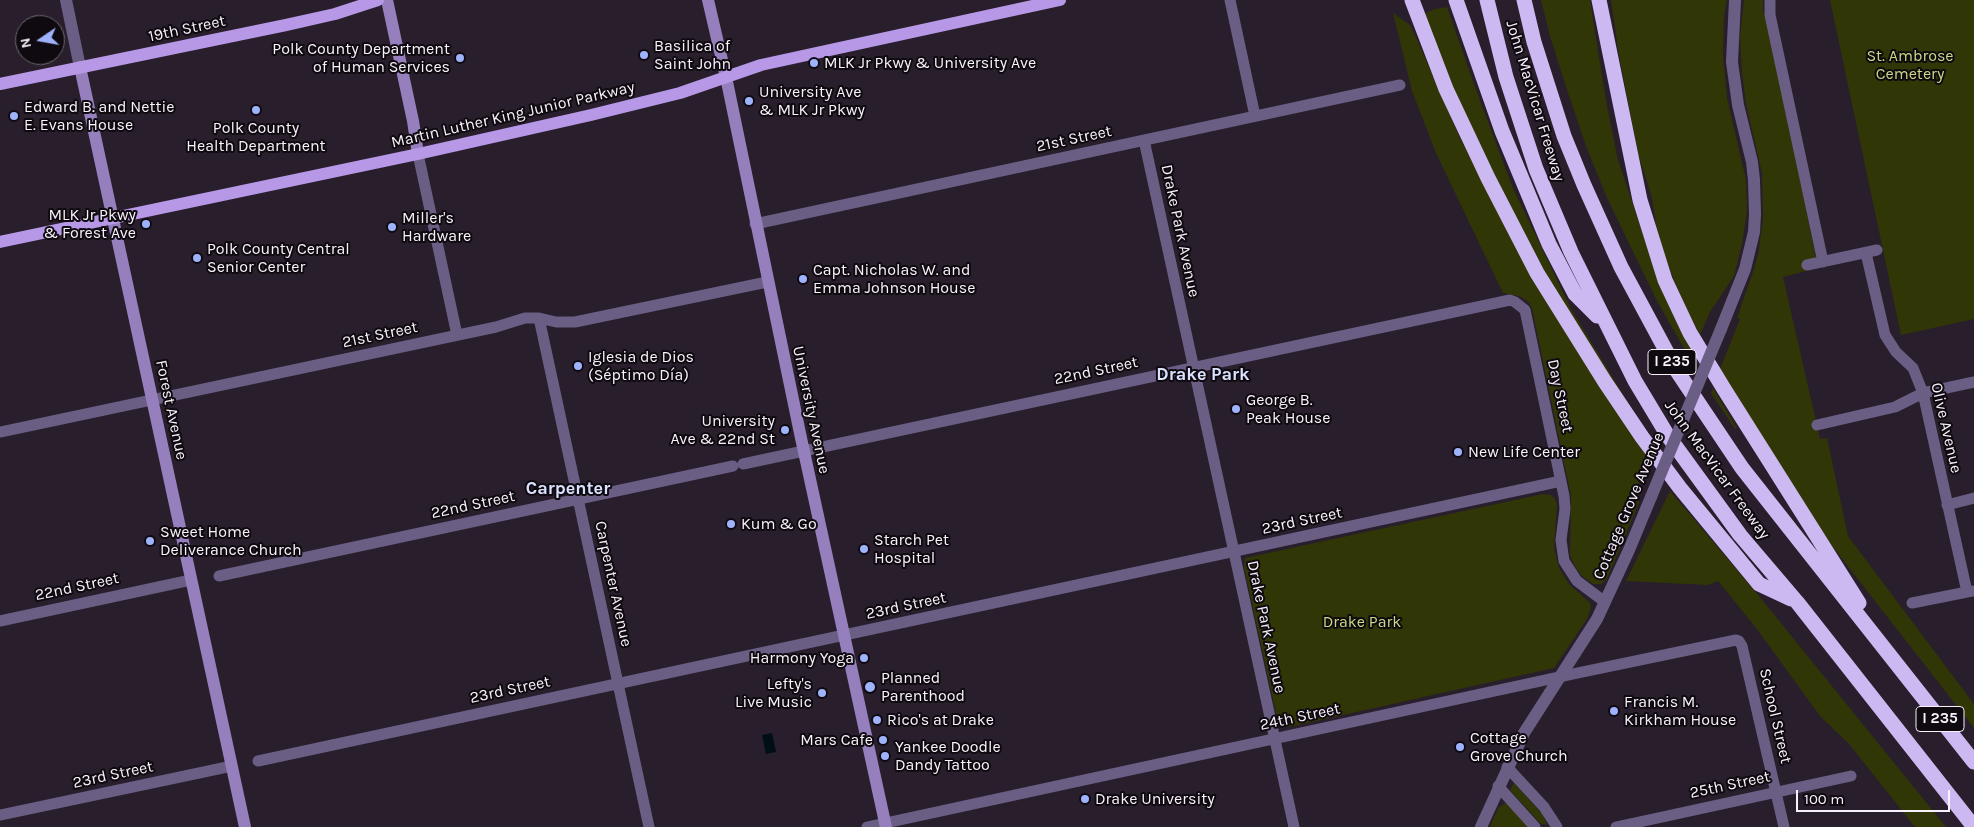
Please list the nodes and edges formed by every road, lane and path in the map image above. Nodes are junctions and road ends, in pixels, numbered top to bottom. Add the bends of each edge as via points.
1 (66, 0) edge
2 (378, 0) edge
3 (387, 0) edge
4 (708, 0) edge
5 (1060, 0) edge
6 (1230, 0) edge
7 (1412, 0) edge
8 (1456, 0) edge
9 (1487, 0) edge
10 (1524, 0) edge
11 (1599, 0) edge
12 (1735, 0) edge
13 (1770, 0) edge
14 (353, 4) edge
15 (80, 67) junction
16 (726, 78) junction
17 (0, 84) edge
18 (1400, 85) dead end
19 (1255, 116) junction
20 (1144, 140) junction
21 (418, 154) junction
22 (112, 219) junction
23 (755, 224) junction
24 (0, 242) edge
25 (1823, 262) junction
26 (1807, 266) dead end
27 (768, 282) junction
28 (1515, 302) joint
29 (539, 318) junction
30 (1606, 325) junction
31 (457, 335) junction
32 (1193, 367) junction
33 (1974, 382) edge
34 (1923, 393) junction
35 (152, 401) junction
36 (1817, 425) dead end
37 (0, 432) edge
38 (804, 451) junction
39 (1561, 481) junction
40 (1974, 498) edge
41 (578, 499) junction
42 (1947, 505) junction
43 (1234, 552) junction
44 (219, 576) dead end
45 (191, 580) junction
46 (1970, 591) edge
47 (1605, 602) junction
48 (1797, 602) junction
49 (1912, 603) dead end
50 (0, 621) edge
51 (844, 636) junction
52 (1739, 641) joint
53 (1905, 676) junction
54 (1560, 677) junction
55 (618, 684) junction
56 (1274, 739) junction
57 (258, 761) dead end
58 (1974, 762) edge
59 (232, 766) junction
60 (1507, 767) junction
61 (1851, 776) dead end
62 (1498, 786) junction
63 (1776, 792) junction
64 (0, 815) edge
65 (885, 825) edge
66 (245, 827) edge
67 (649, 827) edge
68 (867, 827) edge
69 (1294, 827) edge
70 (1481, 827) edge
71 (1535, 827) edge
72 (1557, 827) edge
73 (1616, 827) edge
74 (1784, 827) edge
75 (1974, 827) edge

1 - 15 street, Forest Avenue
2 - 14 main road, 19th Street
3 - 21 main road via 414,121
4 - 16 main road, University Avenue
5 - 16 main road, Martin Luther King Junior Parkway via 761,65
6 - 19 street
7 - 48 highway via 1446,89 1483,170 1537,273 1606,382 1680,488 1759,584
8 - 30 highway via 1502,131 1549,244 1575,294
9 - 30 highway, John MacVicar Freeway / I 235 via 1506,77 1536,169 1555,218
10 - 53 highway, John MacVicar Freeway / I 235 via 1564,136 1621,267 1677,371 1742,468
11 - 53 highway via 1640,200 1653,245 1678,308 1752,435
12 - 47 street, Cottage Grove Avenue, bridge via 1732,62 1754,180 1754,232 1745,269 1722,329
13 - 25 street via 1770,15
14 - 15 main road, 19th Street via 335,14
15 - 17 main road, 19th Street
15 - 22 main road, Forest Avenue
16 - 21 main road, Martin Luther King Junior Parkway via 654,100
16 - 23 main road, University Avenue
18 - 19 street, 21st Street
19 - 20 street, 21st Street
20 - 23 street, 21st Street
20 - 32 street, Drake Park Avenue
21 - 22 main road, Martin Luther King Junior Parkway
21 - 31 street
22 - 24 main road, Martin Luther King Junior Parkway
22 - 35 main road, Forest Avenue
23 - 27 main road, University Avenue
25 - 26 street
25 - 34 street, Olive Avenue via 1872,251 1885,335 1892,348 1913,368
27 - 29 street, 21st Street via 575,322
27 - 38 main road, University Avenue
28 - 32 street, 22nd Street via 1494,302
28 - 39 street, Day Street via 1525,310
29 - 31 street, 21st Street via 525,318
29 - 41 street, Carpenter Avenue
30 - 48 highway, John MacVicar Freeway / I 235 via 1668,436 1740,535
31 - 35 street, 21st Street
32 - 38 street, 22nd Street
32 - 43 street, Drake Park Avenue
33 - 34 street
34 - 36 street via 1895,407
34 - 42 street, Olive Avenue
35 - 37 street, 21st Street
35 - 45 main road, Forest Avenue
38 - 41 street, 22nd Street
38 - 51 main road, University Avenue
39 - 43 street, 23rd Street
39 - 47 street, Day Street via 1565,509 1561,540 1564,561 1577,581
40 - 42 street
41 - 44 street, 22nd Street
41 - 55 street, Carpenter Avenue
42 - 46 street, Olive Avenue
43 - 51 street, 23rd Street
43 - 56 street, Drake Park Avenue
45 - 50 street, 22nd Street
45 - 59 main road, Forest Avenue
46 - 49 street
47 - 54 street, Cottage Grove Avenue
48 - 75 highway, John MacVicar Freeway / I 235
51 - 55 street, 23rd Street
51 - 65 main road, University Avenue
52 - 54 street, 24th Street
52 - 63 street, School Street
53 - 58 highway, John MacVicar Freeway / I 235
54 - 56 street, 24th Street
54 - 60 street, Cottage Grove Avenue via 1533,717
55 - 57 street, 23rd Street
55 - 67 street, Carpenter Avenue
56 - 65 street, 24th Street
56 - 69 street, Drake Park Avenue
59 - 64 street, 23rd Street
59 - 66 main road, Forest Avenue
60 - 62 street, Cottage Grove Avenue
60 - 72 street via 1544,806
61 - 63 street, 25th Street
62 - 70 street, Cottage Grove Avenue
62 - 71 street
63 - 73 street, 25th Street
63 - 74 street, School Street
65 - 68 street, 24th Street

